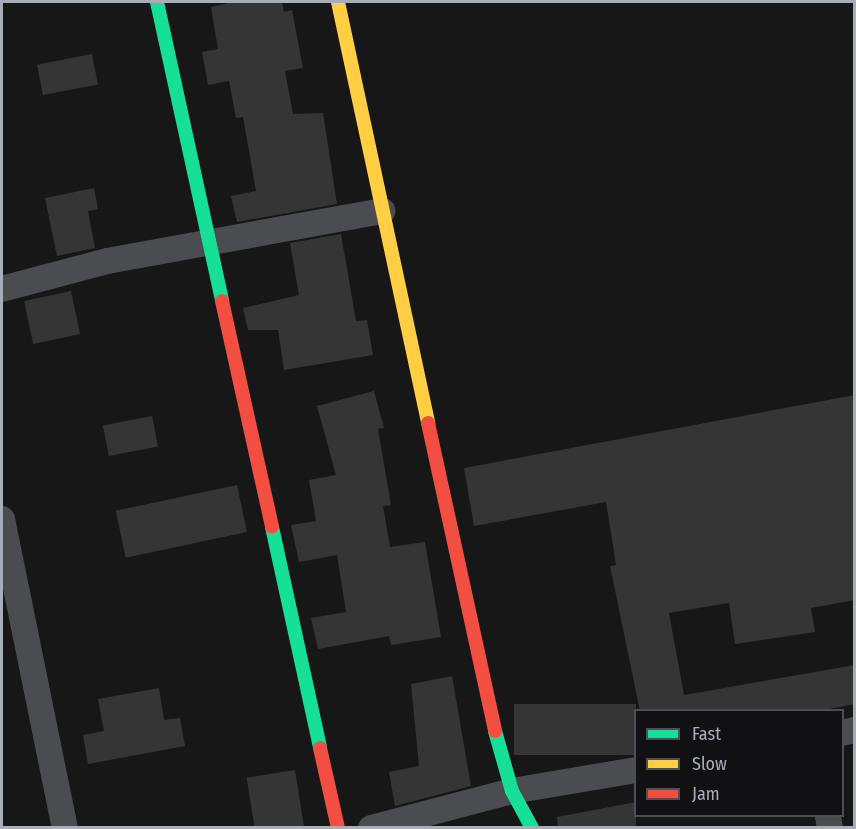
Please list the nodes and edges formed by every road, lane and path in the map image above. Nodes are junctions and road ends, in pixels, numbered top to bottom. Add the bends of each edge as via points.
1 (157, 2) edge
2 (338, 2) edge
3 (383, 211) junction
4 (207, 242) junction
5 (2, 289) edge
6 (2, 519) edge
7 (634, 770) edge
8 (512, 791) junction
9 (65, 828) edge
10 (338, 828) edge
11 (371, 828) edge
12 (531, 828) edge

1 - 4 main road
2 - 3 main road
3 - 4 street
3 - 8 main road
4 - 5 street
4 - 10 main road
6 - 9 street
7 - 8 street
8 - 11 street
8 - 12 main road

